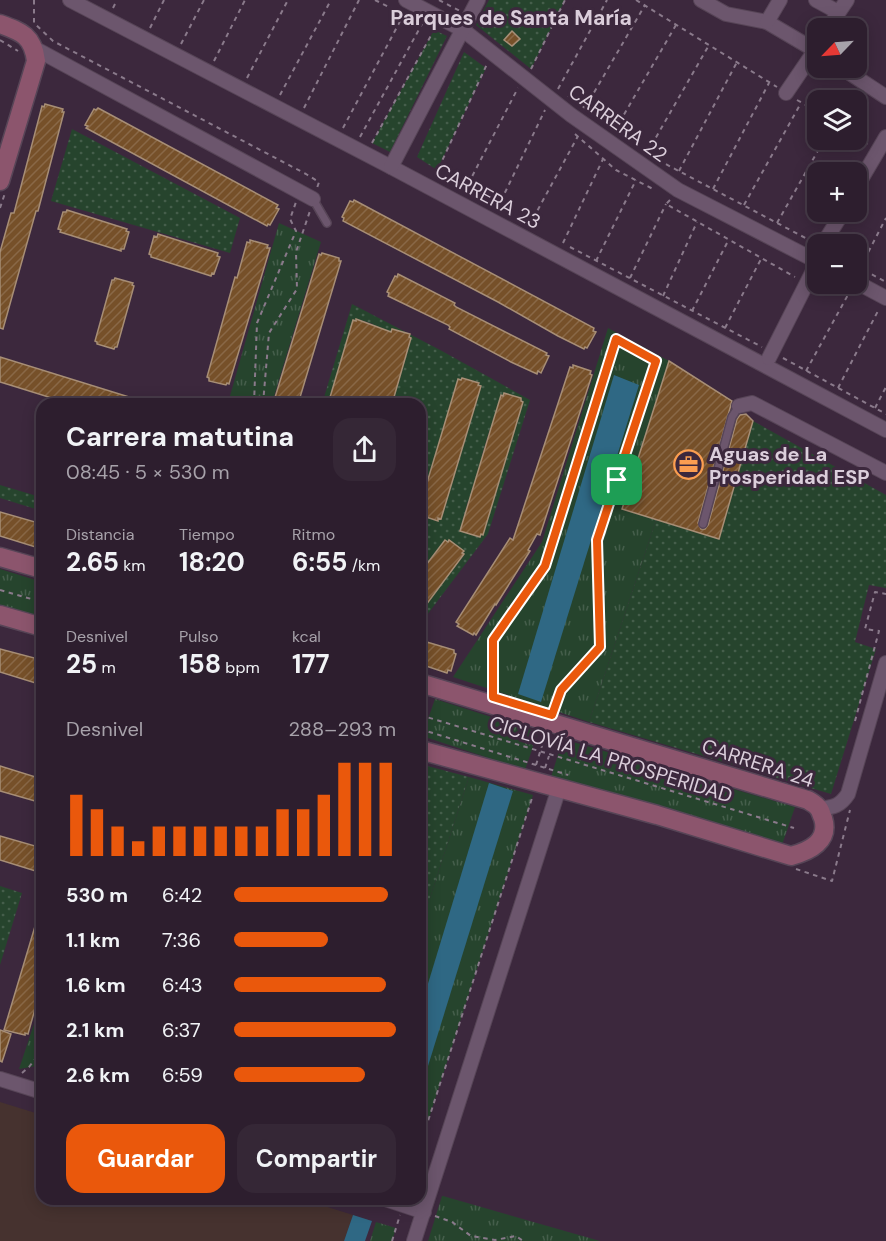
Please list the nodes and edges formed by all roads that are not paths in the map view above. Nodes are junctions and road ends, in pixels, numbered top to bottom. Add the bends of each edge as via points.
1 (70, 0) edge
2 (406, 0) edge
3 (478, 0) edge
4 (701, 0) edge
5 (733, 0) edge
6 (780, 0) edge
7 (816, 0) edge
8 (847, 0) edge
9 (838, 12) junction
10 (726, 14) junction
11 (834, 18) edge
12 (767, 22) junction
13 (0, 24) edge
14 (460, 35) junction
15 (807, 44) edge
16 (29, 51) junction
17 (807, 63) edge
18 (857, 78) edge
19 (786, 93) road end
20 (886, 97) edge
21 (886, 137) edge
22 (391, 167) junction
23 (867, 169) edge
24 (3, 184) edge
25 (313, 199) joint
26 (327, 223) dead end
27 (807, 257) edge
28 (807, 282) edge
29 (865, 294) edge
30 (882, 303) edge
31 (770, 355) road end
32 (739, 406) joint
33 (886, 430) edge
34 (886, 473) edge
35 (703, 524) dead end
36 (0, 557) edge
37 (36, 567) edge
38 (0, 615) edge
39 (36, 625) edge
40 (886, 663) edge
41 (426, 685) edge
42 (426, 752) edge
43 (559, 788) junction
44 (820, 809) junction
45 (0, 1079) edge
46 (36, 1088) edge
47 (404, 1205) edge
48 (424, 1212) junction
49 (414, 1241) edge

1 - 22 street, CARRERA 23
2 - 14 street, CARRERA 22
3 - 14 street
4 - 10 street
5 - 10 street
6 - 12 street
7 - 9 street
8 - 9 street
9 - 11 street
10 - 12 street
12 - 15 street
13 - 16 street via 30,39
14 - 22 street
14 - 27 street, CARRERA 22 via 678,190
16 - 24 street via 36,61
16 - 25 street
17 - 19 street
18 - 20 street
21 - 23 street
22 - 33 street, CARRERA 23
25 - 26 lane
28 - 31 street
29 - 30 street
32 - 34 street via 752,404
32 - 35 lane via 732,417
36 - 37 street
38 - 39 street
40 - 44 street via 848,794 841,804
41 - 44 street, CARRERA 24 via 808,800
42 - 43 street, CARRERA 24
43 - 44 street, CARRERA 24 via 791,856 807,852 819,843 825,825
43 - 48 street
45 - 46 street
47 - 48 street
48 - 49 street

